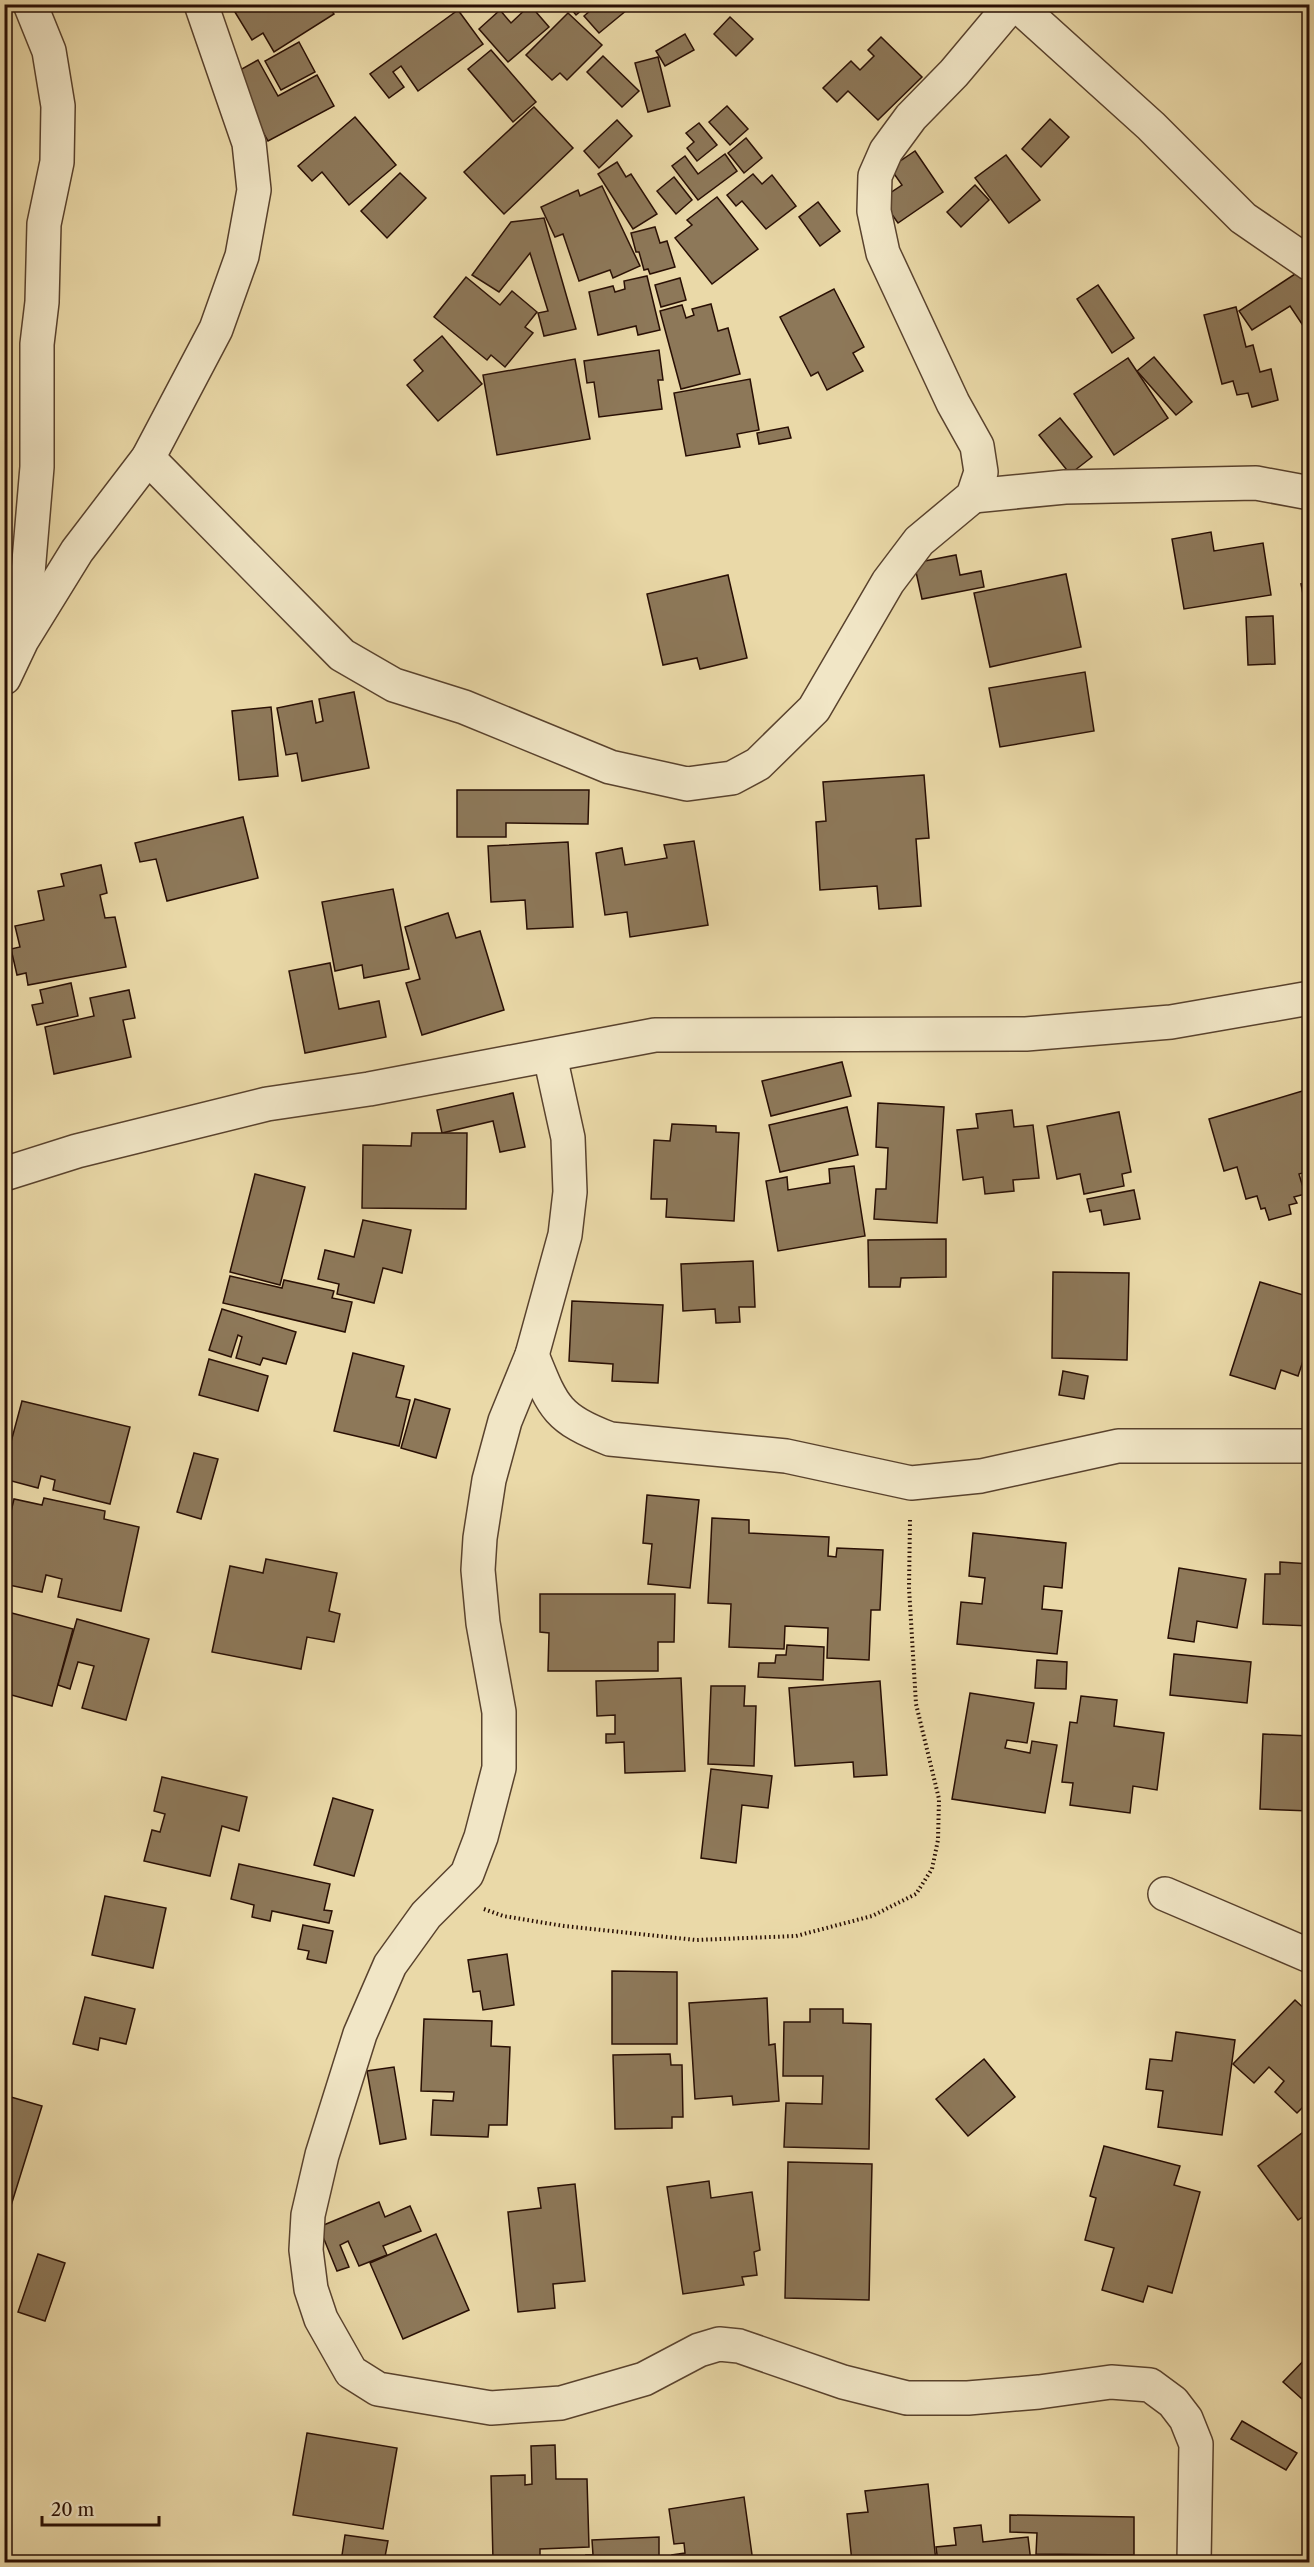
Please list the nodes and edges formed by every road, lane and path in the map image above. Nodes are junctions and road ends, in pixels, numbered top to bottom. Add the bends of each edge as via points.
1 (30, 4) edge
2 (201, 4) edge
3 (1014, 4) edge
4 (1310, 264) edge
5 (148, 458) junction
6 (1310, 493) edge
7 (974, 496) junction
8 (22, 640) junction
9 (4, 678) edge
10 (1310, 998) edge
11 (550, 1056) junction
12 (4, 1174) edge
13 (532, 1355) junction
14 (1310, 1446) edge
15 (911, 1483) junction
16 (448, 1893) junction
17 (1165, 1894) dead end
18 (1310, 1956) edge
19 (1194, 2562) edge

1 - 8 street via 49,51 58,106 57,162 44,224 37,344 37,467
2 - 5 street via 249,142 254,190 242,256 216,329
3 - 4 street via 1151,126 1242,218
3 - 7 street via 911,117 886,151 875,176 874,211 883,253 977,446 981,472
5 - 7 street via 342,655 394,685 464,707 610,767 687,784 732,778 758,764 790,734 814,709 888,582 913,549
5 - 8 street via 77,551
6 - 7 street via 1256,483 1065,487
8 - 9 street
10 - 11 street via 1171,1022 1026,1034 655,1035
11 - 12 street via 267,1104 77,1151
11 - 13 street via 567,1138 570,1192 565,1235
13 - 15 street via 559,1412 584,1429 610,1439 786,1456
13 - 16 street via 505,1421 489,1480 480,1538 478,1570 499,1712 499,1768 467,1874
14 - 15 street via 1118,1446 981,1476
15 - 16 path via 909,1588 916,1704 939,1799 933,1869 916,1894 872,1916 796,1936 696,1940 503,1916
16 - 19 street via 426,1915 390,1965 360,2034 322,2155 308,2216 306,2250 311,2289 321,2319 351,2372 378,2389 491,2408 561,2403 644,2379 699,2350 719,2344 739,2346 843,2382 907,2398 1004,2395 1111,2382 1150,2385 1173,2402 1186,2419 1196,2444
17 - 18 street

